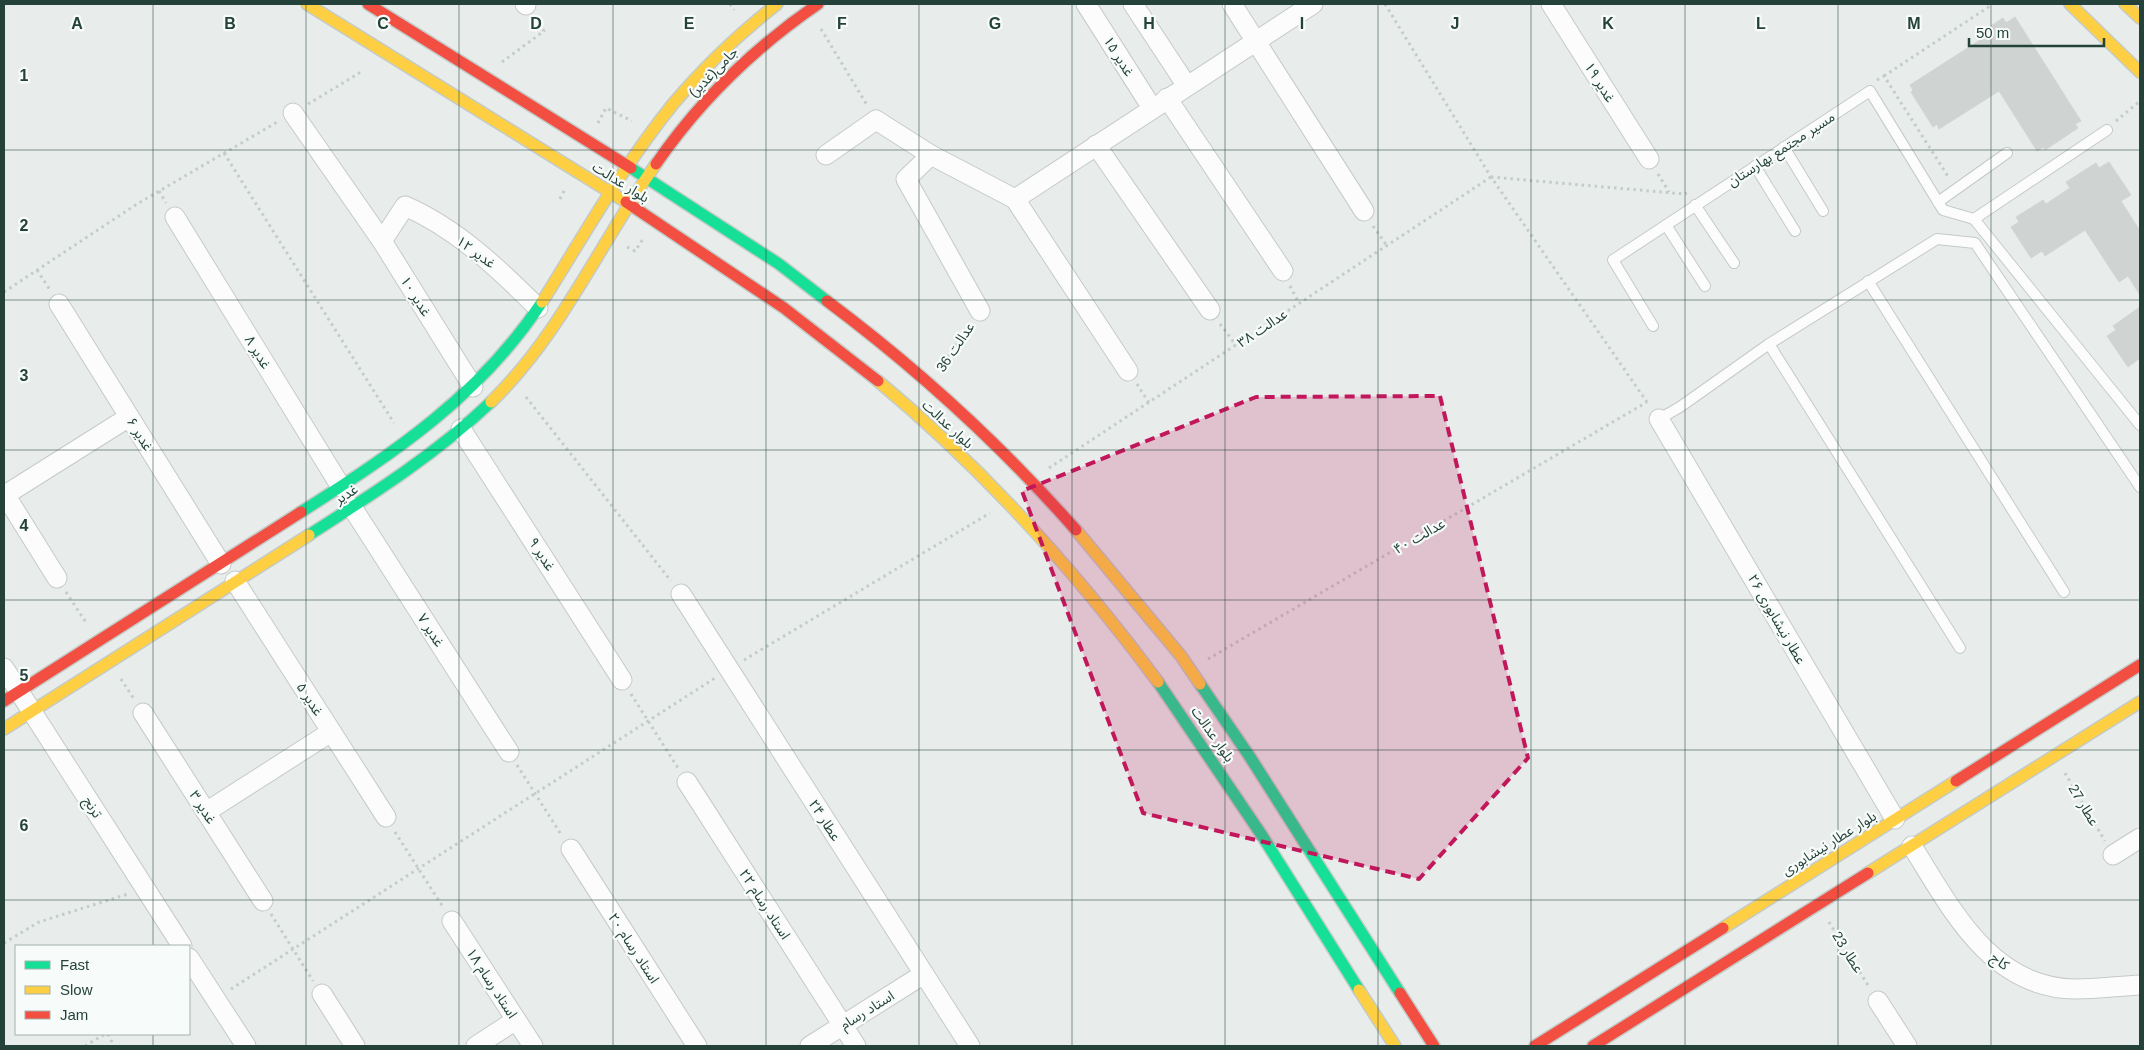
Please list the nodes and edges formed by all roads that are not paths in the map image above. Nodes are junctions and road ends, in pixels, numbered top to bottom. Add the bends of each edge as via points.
1 (307, 4) edge
2 (368, 4) edge
3 (778, 4) edge
4 (1086, 4) edge
5 (1133, 4) edge
6 (1232, 4) edge
7 (1313, 4) edge
8 (1551, 4) edge
9 (2070, 4) edge
10 (2125, 4) edge
11 (814, 6) edge
12 (2140, 18) edge
13 (1255, 41) junction
14 (2140, 72) edge
15 (1187, 86) junction
16 (1160, 103) junction
17 (293, 112) road end
18 (2107, 130) road end
19 (1096, 145) junction
20 (1784, 147) junction
21 (2006, 153) dead end
22 (826, 155) dead end
23 (932, 155) junction
24 (1649, 159) dead end
25 (627, 164) junction
26 (1755, 166) junction
27 (647, 177) junction
28 (610, 192) junction
29 (1015, 199) junction
30 (1938, 202) junction
31 (629, 204) junction
32 (1695, 205) junction
33 (1823, 210) dead end
34 (1364, 211) road end
35 (175, 217) dead end
36 (1974, 219) junction
37 (1666, 225) junction
38 (1795, 231) dead end
39 (382, 242) junction
40 (1734, 263) dead end
41 (1283, 271) dead end
42 (1868, 281) junction
43 (1705, 286) dead end
44 (58, 304) road end
45 (538, 308) junction
46 (1210, 310) road end
47 (980, 311) road end
48 (1652, 326) dead end
49 (1769, 344) junction
50 (1128, 371) dead end
51 (473, 387) junction
52 (129, 417) junction
53 (1659, 419) joint
54 (2140, 424) edge
55 (461, 428) junction
56 (341, 487) junction
57 (2140, 487) edge
58 (4, 494) edge
59 (352, 507) junction
60 (221, 564) junction
61 (57, 578) road end
62 (235, 582) junction
63 (2064, 592) dead end
64 (681, 594) road end
65 (1960, 648) dead end
66 (2140, 665) edge
67 (4, 668) edge
68 (622, 680) road end
69 (11, 697) edge
70 (2140, 702) edge
71 (31, 711) junction
72 (143, 713) road end
73 (4, 729) edge
74 (331, 732) junction
75 (509, 752) road end
76 (687, 782) road end
77 (206, 812) junction
78 (386, 816) road end
79 (1895, 819) junction
80 (2140, 838) edge
81 (1912, 846) junction
82 (571, 849) road end
83 (2113, 855) road end
84 (263, 901) road end
85 (452, 920) road end
86 (181, 945) edge
87 (190, 960) edge
88 (924, 974) junction
89 (2140, 985) edge
90 (322, 994) road end
91 (1878, 1001) road end
92 (516, 1020) junction
93 (843, 1025) junction
94 (246, 1046) edge
95 (355, 1046) edge
96 (476, 1046) edge
97 (533, 1046) edge
98 (697, 1046) edge
99 (810, 1046) edge
100 (856, 1046) edge
101 (970, 1046) edge
102 (1395, 1046) edge
103 (1434, 1046) edge
104 (1535, 1046) edge
105 (1593, 1046) edge
106 (1906, 1046) edge

1 - 28 street, بلوار عدالت
2 - 25 street, بلوار عدالت
3 - 25 street, جامی(غدیر) via 746,27 702,70
4 - 16 street, غدیر ۱۵
5 - 15 street
6 - 13 street
7 - 13 street
8 - 24 street, غدیر ۱۹
9 - 14 street
10 - 12 street
11 - 27 street, جامی(غدیر) via 761,44 719,86
13 - 15 street
13 - 34 street
15 - 16 street
16 - 19 street
16 - 41 street, غدیر ۱۵
17 - 39 street, غدیر ۱۰
18 - 36 lane
19 - 29 street
19 - 46 street
20 - 26 lane, مسیر مجتمع بهارستان
20 - 30 lane, مسیر مجتمع بهارستان via 1870,90
20 - 33 lane
21 - 30 lane
22 - 23 street via 876,120
23 - 29 street
23 - 47 street via 906,179
25 - 27 street, بلوار عدالت
25 - 28 street, جامی(غدیر)
26 - 32 lane, مسیر مجتمع بهارستان
26 - 38 lane
27 - 31 street, جامی(غدیر)
27 - 103 street, بلوار عدالت via 779,264 868,331 1032,480 1104,561 1189,669 1250,757
28 - 31 street, بلوار عدالت
28 - 45 street, غدیر
29 - 50 street
30 - 36 lane, مسیر مجتمع بهارستان via 1943,210
31 - 55 street, غدیر via 561,315 528,361 489,404
31 - 102 street, بلوار عدالت via 760,291 848,356 932,428 1009,502 1080,582 1154,676 1222,775
32 - 37 lane, مسیر مجتمع بهارستان
32 - 40 lane
35 - 56 street, غدیر ۸
36 - 54 lane
37 - 43 lane
37 - 48 lane, مسیر مجتمع بهارستان via 1613,260
39 - 45 street, غدیر ۱۲ via 405,206 422,214 493,263
39 - 51 street, غدیر ۱۰
42 - 49 lane
42 - 57 lane via 1937,239 1975,243
42 - 63 lane
44 - 52 street, غدیر ۶
45 - 51 street, غدیر via 510,347
49 - 53 lane
49 - 65 lane
51 - 56 street, غدیر via 427,428
52 - 58 street
52 - 60 street, غدیر ۶
53 - 79 street, عطار نیشابوری ۲۶
55 - 59 street, غدیر via 390,483
55 - 68 street, غدیر ۹
56 - 60 street, غدیر
58 - 61 street
59 - 62 street, غدیر
59 - 75 street, غدیر ۷
60 - 69 street, غدیر
62 - 71 street, غدیر
62 - 74 street, غدیر ۵
64 - 88 street, عطار ۲۴
66 - 79 street, بلوار عطار نیشابوری
67 - 69 street, ترنج
69 - 71 street, ترنج
70 - 81 street
71 - 73 street, غدیر
71 - 86 street, ترنج
72 - 77 street, غدیر ۳
74 - 77 street
74 - 78 street, غدیر ۵
76 - 93 street, استاد رسام ۲۲
77 - 84 street, غدیر ۳
79 - 81 street
79 - 104 street, بلوار عطار نیشابوری
80 - 83 street
81 - 89 street, کاج via 1959,921 1983,949 2006,968 2037,983 2074,989
81 - 105 street
82 - 98 street, استاد رسام ۲۰
85 - 92 street, استاد رسام ۱۸
87 - 94 street
88 - 93 street, استاد رسام
88 - 101 street, عطار ۲۴
90 - 95 street
91 - 106 street
92 - 96 street
92 - 97 street, استاد رسام ۱۸
93 - 99 street, استاد رسام
93 - 100 street, استاد رسام ۲۲

